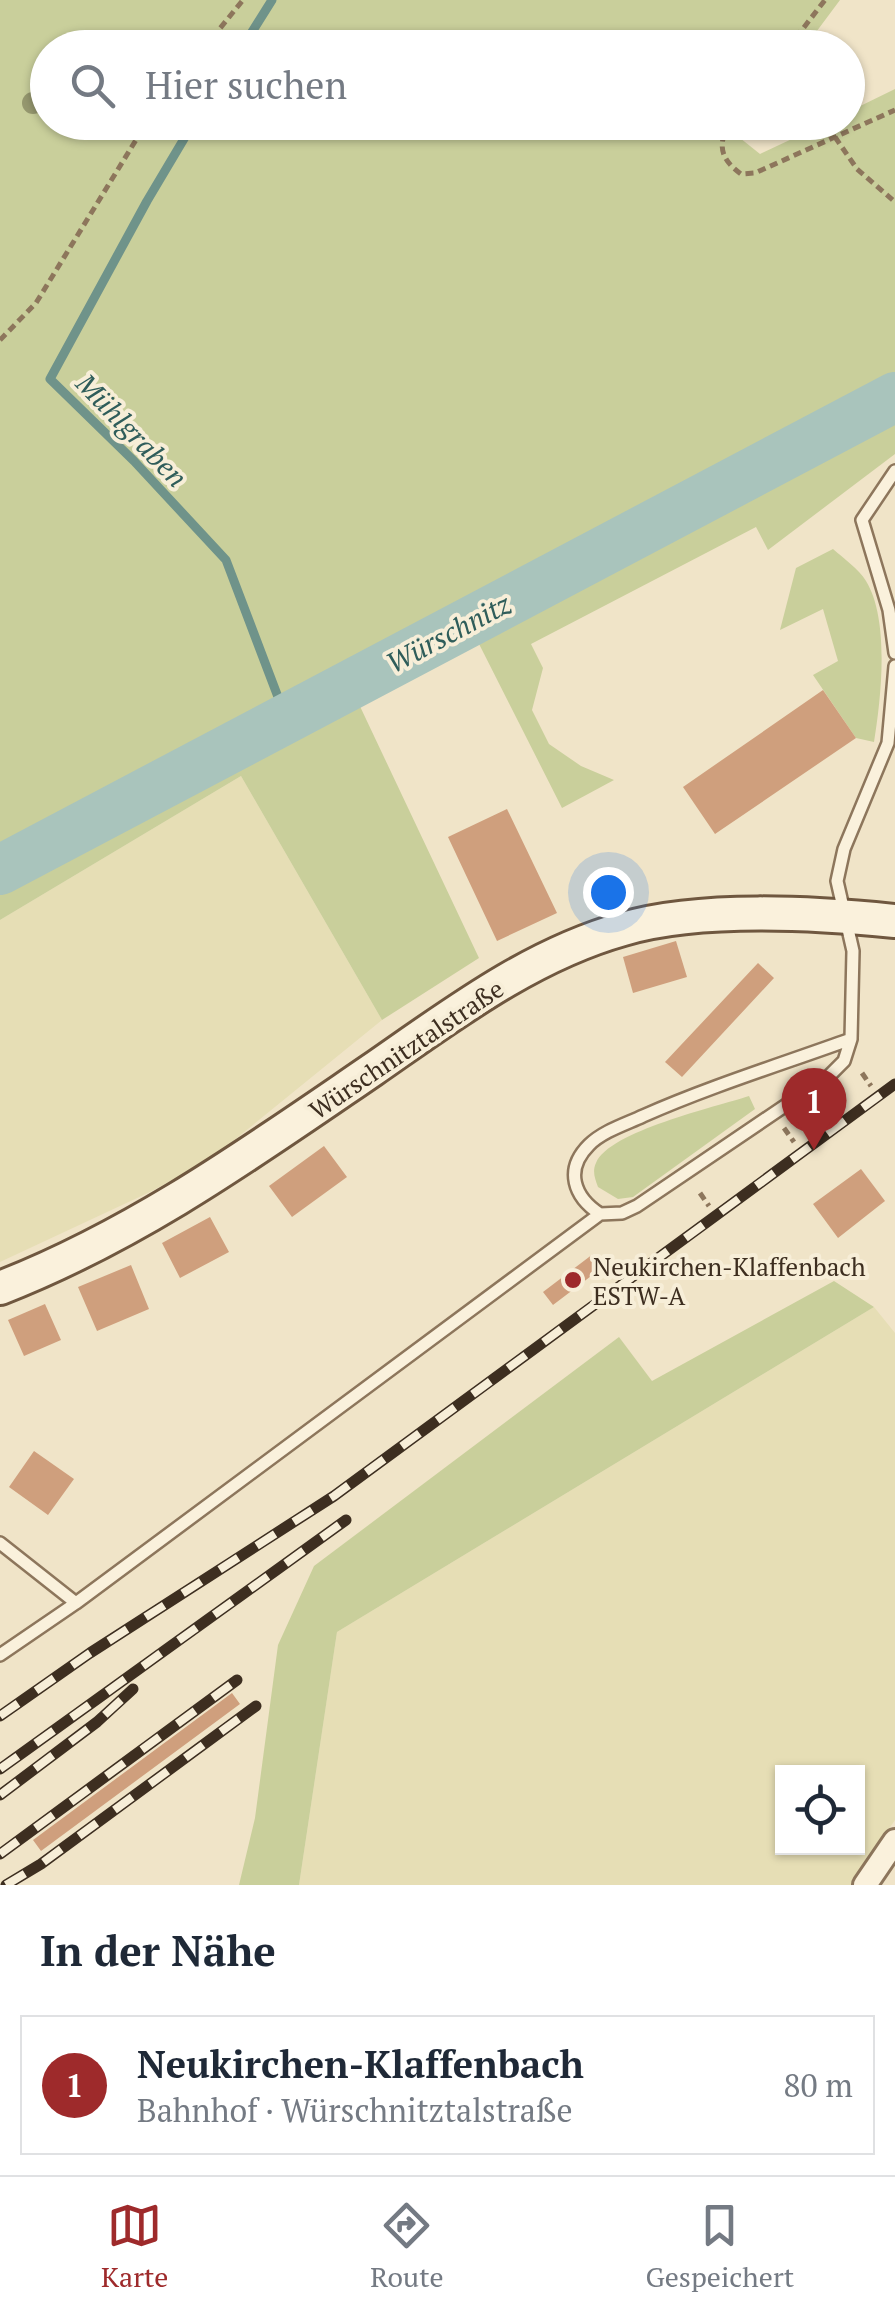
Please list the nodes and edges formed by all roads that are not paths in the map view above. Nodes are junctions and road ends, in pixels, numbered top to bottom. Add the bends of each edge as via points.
1 (895, 471) edge
2 (895, 653) edge
3 (895, 666) edge
4 (846, 916) junction
5 (895, 921) edge
6 (852, 1039) junction
7 (600, 1214) junction
8 (0, 1288) edge
9 (0, 1542) edge
10 (76, 1603) junction
11 (0, 1655) edge
12 (895, 1840) edge
13 (865, 1885) edge

1 - 2 lane via 862,520
3 - 4 lane via 888,742 836,881
4 - 5 main road, Würschnitztalstraße
4 - 6 lane via 853,951
4 - 8 main road, Würschnitztalstraße via 697,916 623,929 555,957 488,991 129,1230
6 - 7 lane via 844,1061 828,1076 637,1206
6 - 7 lane via 663,1108 588,1146 575,1185 582,1203
7 - 10 lane
9 - 10 lane
10 - 11 lane
12 - 13 street

